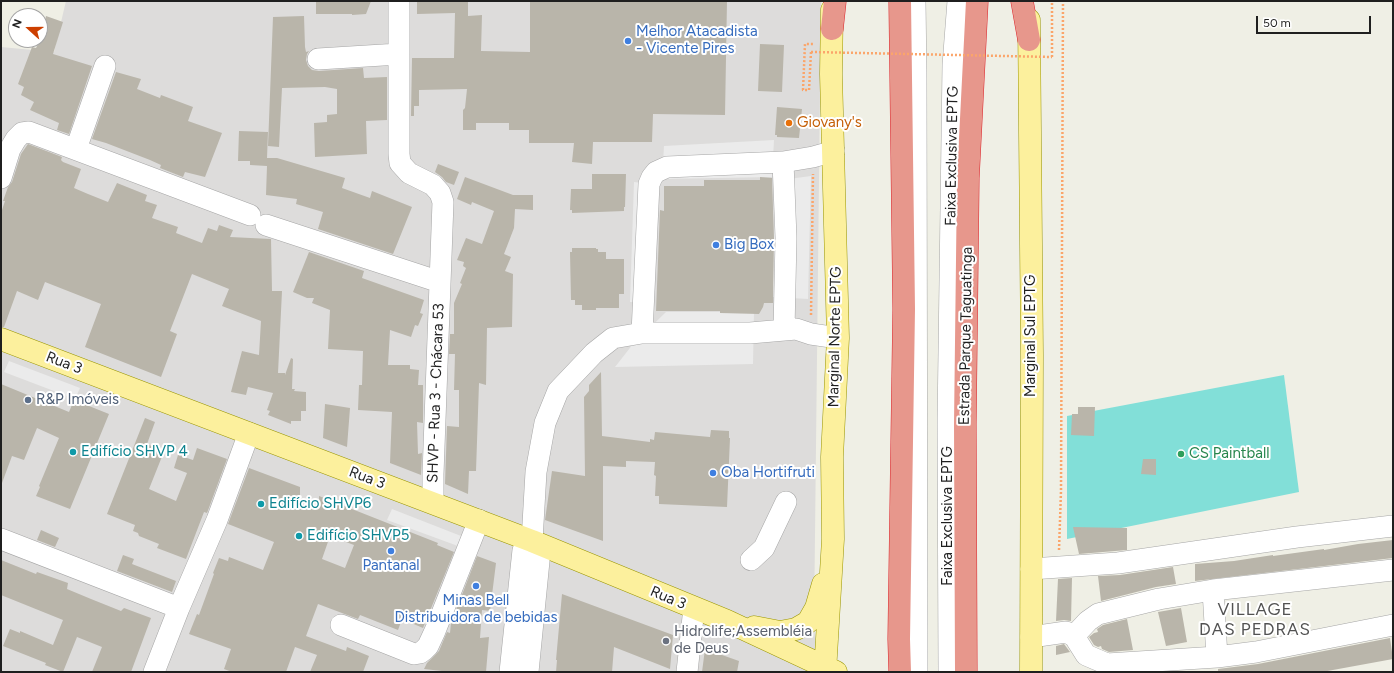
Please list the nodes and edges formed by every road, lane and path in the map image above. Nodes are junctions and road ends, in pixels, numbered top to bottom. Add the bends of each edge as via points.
1 (399, 1) edge
2 (832, 1) edge
3 (835, 1) edge
4 (900, 1) edge
5 (915, 1) edge
6 (958, 1) edge
7 (977, 1) edge
8 (1022, 1) edge
9 (1030, 1) edge
10 (1052, 1) edge
11 (1063, 1) edge
12 (832, 29) junction
13 (1028, 40) junction
14 (816, 44) dead end
15 (399, 54) junction
16 (318, 59) dead end
17 (105, 66) dead end
18 (76, 149) junction
19 (834, 150) junction
20 (783, 162) junction
21 (1, 178) edge
22 (440, 282) junction
23 (784, 330) junction
24 (642, 333) junction
25 (838, 338) junction
26 (1, 339) edge
27 (249, 433) junction
28 (786, 502) dead end
29 (433, 503) junction
30 (479, 520) junction
31 (1393, 526) edge
32 (833, 539) junction
33 (1, 540) edge
34 (532, 541) junction
35 (751, 560) dead end
36 (1059, 566) junction
37 (1031, 568) junction
38 (1393, 570) edge
39 (1213, 590) junction
40 (179, 608) junction
41 (694, 608) junction
42 (731, 624) junction
43 (341, 625) dead end
44 (1393, 625) edge
45 (1074, 636) junction
46 (1032, 637) junction
47 (957, 640) junction
48 (908, 642) junction
49 (1217, 657) junction
50 (829, 670) edge
51 (154, 672) edge
52 (510, 672) edge
53 (528, 672) edge
54 (687, 672) edge
55 (805, 672) edge
56 (900, 672) edge
57 (916, 672) edge
58 (949, 672) edge
59 (966, 672) edge
60 (1031, 672) edge

1 - 15 street, SHVP - Rua 3 - Chácara 53
2 - 12 main road, Marginal Norte EPTG
3 - 12 highway
4 - 48 highway
5 - 48 street
6 - 47 street, Faixa Exclusiva EPTG via 953,65 948,423
7 - 47 highway, Estrada Parque Taguatinga via 968,178 965,424
8 - 13 highway
9 - 13 main road, Marginal Sul EPTG
10 - 14 path, bridge via 1052,57 811,52 809,90 803,90 805,44
11 - 36 path
12 - 19 main road, Marginal Norte EPTG
13 - 37 main road, Marginal Sul EPTG via 1032,355
15 - 16 street
15 - 22 street, SHVP - Rua 3 - Chácara 53 via 400,163 409,173 433,185 440,193 443,202
17 - 18 street
18 - 21 street, SHVP - Rua 3 - Chácara 53 via 29,132 22,133 10,149
18 - 22 street, SHVP - Rua 3 - Chácara 53 via 258,220
19 - 20 street via 814,158
19 - 25 main road, Marginal Norte EPTG
20 - 23 street via 786,238
20 - 24 street via 667,167 656,172 649,184
22 - 29 street, SHVP - Rua 3 - Chácara 53
23 - 24 street via 750,333
23 - 25 street via 796,329
24 - 34 street via 613,338 594,353 558,391 545,423 536,472
25 - 32 main road, Marginal Norte EPTG via 832,457
26 - 27 main road, Rua 3
27 - 29 main road, Rua 3
27 - 40 street via 217,520
28 - 35 street via 764,548
29 - 30 main road, Rua 3
30 - 34 main road, Rua 3
30 - 43 street via 435,631 424,650 414,654
31 - 36 street via 1118,563
32 - 42 main road via 824,582 816,608 808,622 796,629 780,632
32 - 50 main road, Marginal Norte EPTG
33 - 40 street
34 - 41 main road, Rua 3
34 - 52 street via 523,550
34 - 53 street via 540,551
36 - 37 street
37 - 46 main road, Marginal Sul EPTG
38 - 39 street
39 - 45 street via 1159,599 1098,614
39 - 49 street
40 - 51 street
41 - 42 main road, Rua 3
41 - 54 street
42 - 50 main road
42 - 55 main road via 788,658
44 - 49 street via 1256,652
45 - 46 street via 1066,632
45 - 49 street via 1086,655 1107,664
46 - 60 main road, Marginal Sul EPTG
47 - 58 street, Faixa Exclusiva EPTG
47 - 59 highway, Estrada Parque Taguatinga
48 - 56 highway
48 - 57 street

